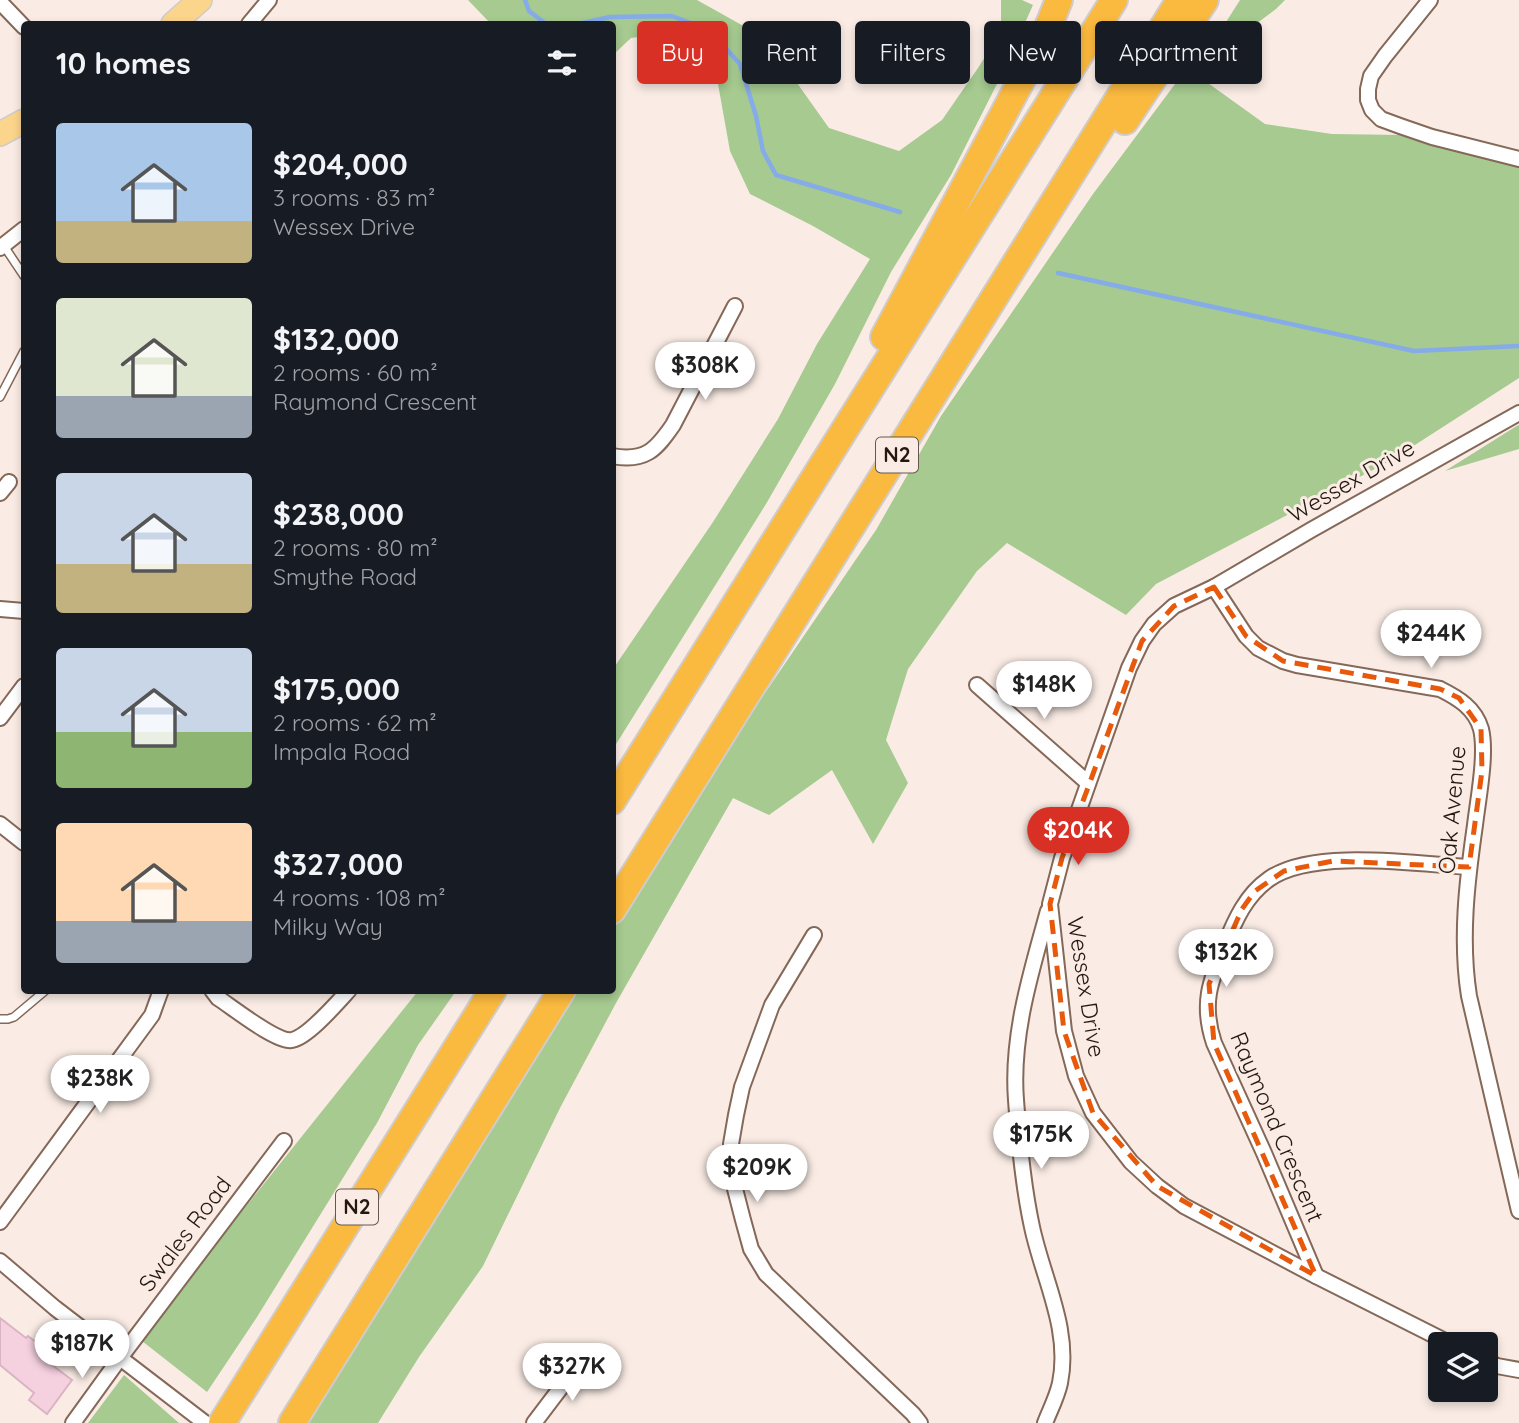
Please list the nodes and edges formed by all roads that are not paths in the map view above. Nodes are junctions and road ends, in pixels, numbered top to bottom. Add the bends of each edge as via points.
1 (200, 0) edge
2 (269, 0) edge
3 (1059, 0) edge
4 (1114, 0) edge
5 (1180, 0) edge
6 (1205, 0) edge
7 (1430, 0) edge
8 (0, 2) edge
9 (176, 21) edge
10 (252, 21) edge
11 (21, 24) edge
12 (21, 123) edge
13 (0, 134) edge
14 (1519, 159) edge
15 (21, 231) edge
16 (2, 247) edge
17 (21, 272) edge
18 (735, 306) dead end
19 (21, 357) edge
20 (0, 397) edge
21 (1519, 413) edge
22 (616, 456) edge
23 (867, 502) junction
24 (799, 503) junction
25 (1214, 587) junction
26 (0, 609) edge
27 (21, 611) edge
28 (977, 685) dead end
29 (21, 690) edge
30 (0, 718) edge
31 (1088, 783) junction
32 (616, 794) edge
33 (0, 824) edge
34 (21, 841) edge
35 (1469, 867) junction
36 (616, 904) edge
37 (1050, 904) junction
38 (814, 935) dead end
39 (41, 994) edge
40 (159, 994) edge
41 (215, 994) edge
42 (345, 994) edge
43 (490, 994) edge
44 (560, 994) edge
45 (0, 1019) edge
46 (284, 1141) dead end
47 (1519, 1211) edge
48 (0, 1222) edge
49 (0, 1261) edge
50 (1316, 1276) junction
51 (1428, 1332) edge
52 (120, 1358) junction
53 (581, 1361) dead end
54 (1498, 1366) edge
55 (1519, 1370) edge
56 (73, 1423) edge
57 (205, 1423) edge
58 (222, 1423) edge
59 (292, 1423) edge
60 (534, 1423) edge
61 (920, 1423) edge
62 (1045, 1423) edge

1 - 9 main road
2 - 10 street
3 - 24 highway via 1035,54 812,466
4 - 24 highway, N2
5 - 23 highway, N2
6 - 23 highway via 900,464
7 - 14 street via 1371,76 1368,100 1372,110 1381,119 1432,137
8 - 11 street
12 - 13 main road
15 - 16 street
16 - 17 lane
18 - 22 street via 660,444 635,457
19 - 20 lane
21 - 25 street, Wessex Drive
23 - 36 highway, N2
24 - 32 highway, N2
25 - 31 street, Wessex Drive via 1174,606 1142,640
25 - 35 street, Oak Avenue via 1246,636 1269,654 1297,665 1440,689 1472,710 1480,729 1482,771
26 - 27 street
28 - 31 street
29 - 30 street
31 - 37 street, Wessex Drive
33 - 34 street
35 - 47 street, Oak Avenue via 1464,946 1467,987
35 - 50 street, Raymond Crescent via 1333,861 1284,871 1255,891 1242,909 1209,984 1208,1016 1214,1043
37 - 50 street, Wessex Drive via 1064,1031 1076,1076 1093,1112 1131,1162 1184,1206
37 - 62 street via 1031,971 1015,1067 1032,1226 1061,1330 1060,1384
38 - 61 street via 772,1005 742,1087 732,1144 733,1181 751,1249 766,1274
39 - 45 lane via 14,1017
40 - 48 street via 152,1015
41 - 42 street via 276,1037 291,1040 305,1034
43 - 58 highway, N2
44 - 59 highway, N2
46 - 52 street, Swales Road
49 - 52 street
50 - 51 street, Wessex Drive
52 - 56 street, Swales Road
52 - 57 street
53 - 60 street
54 - 55 street

